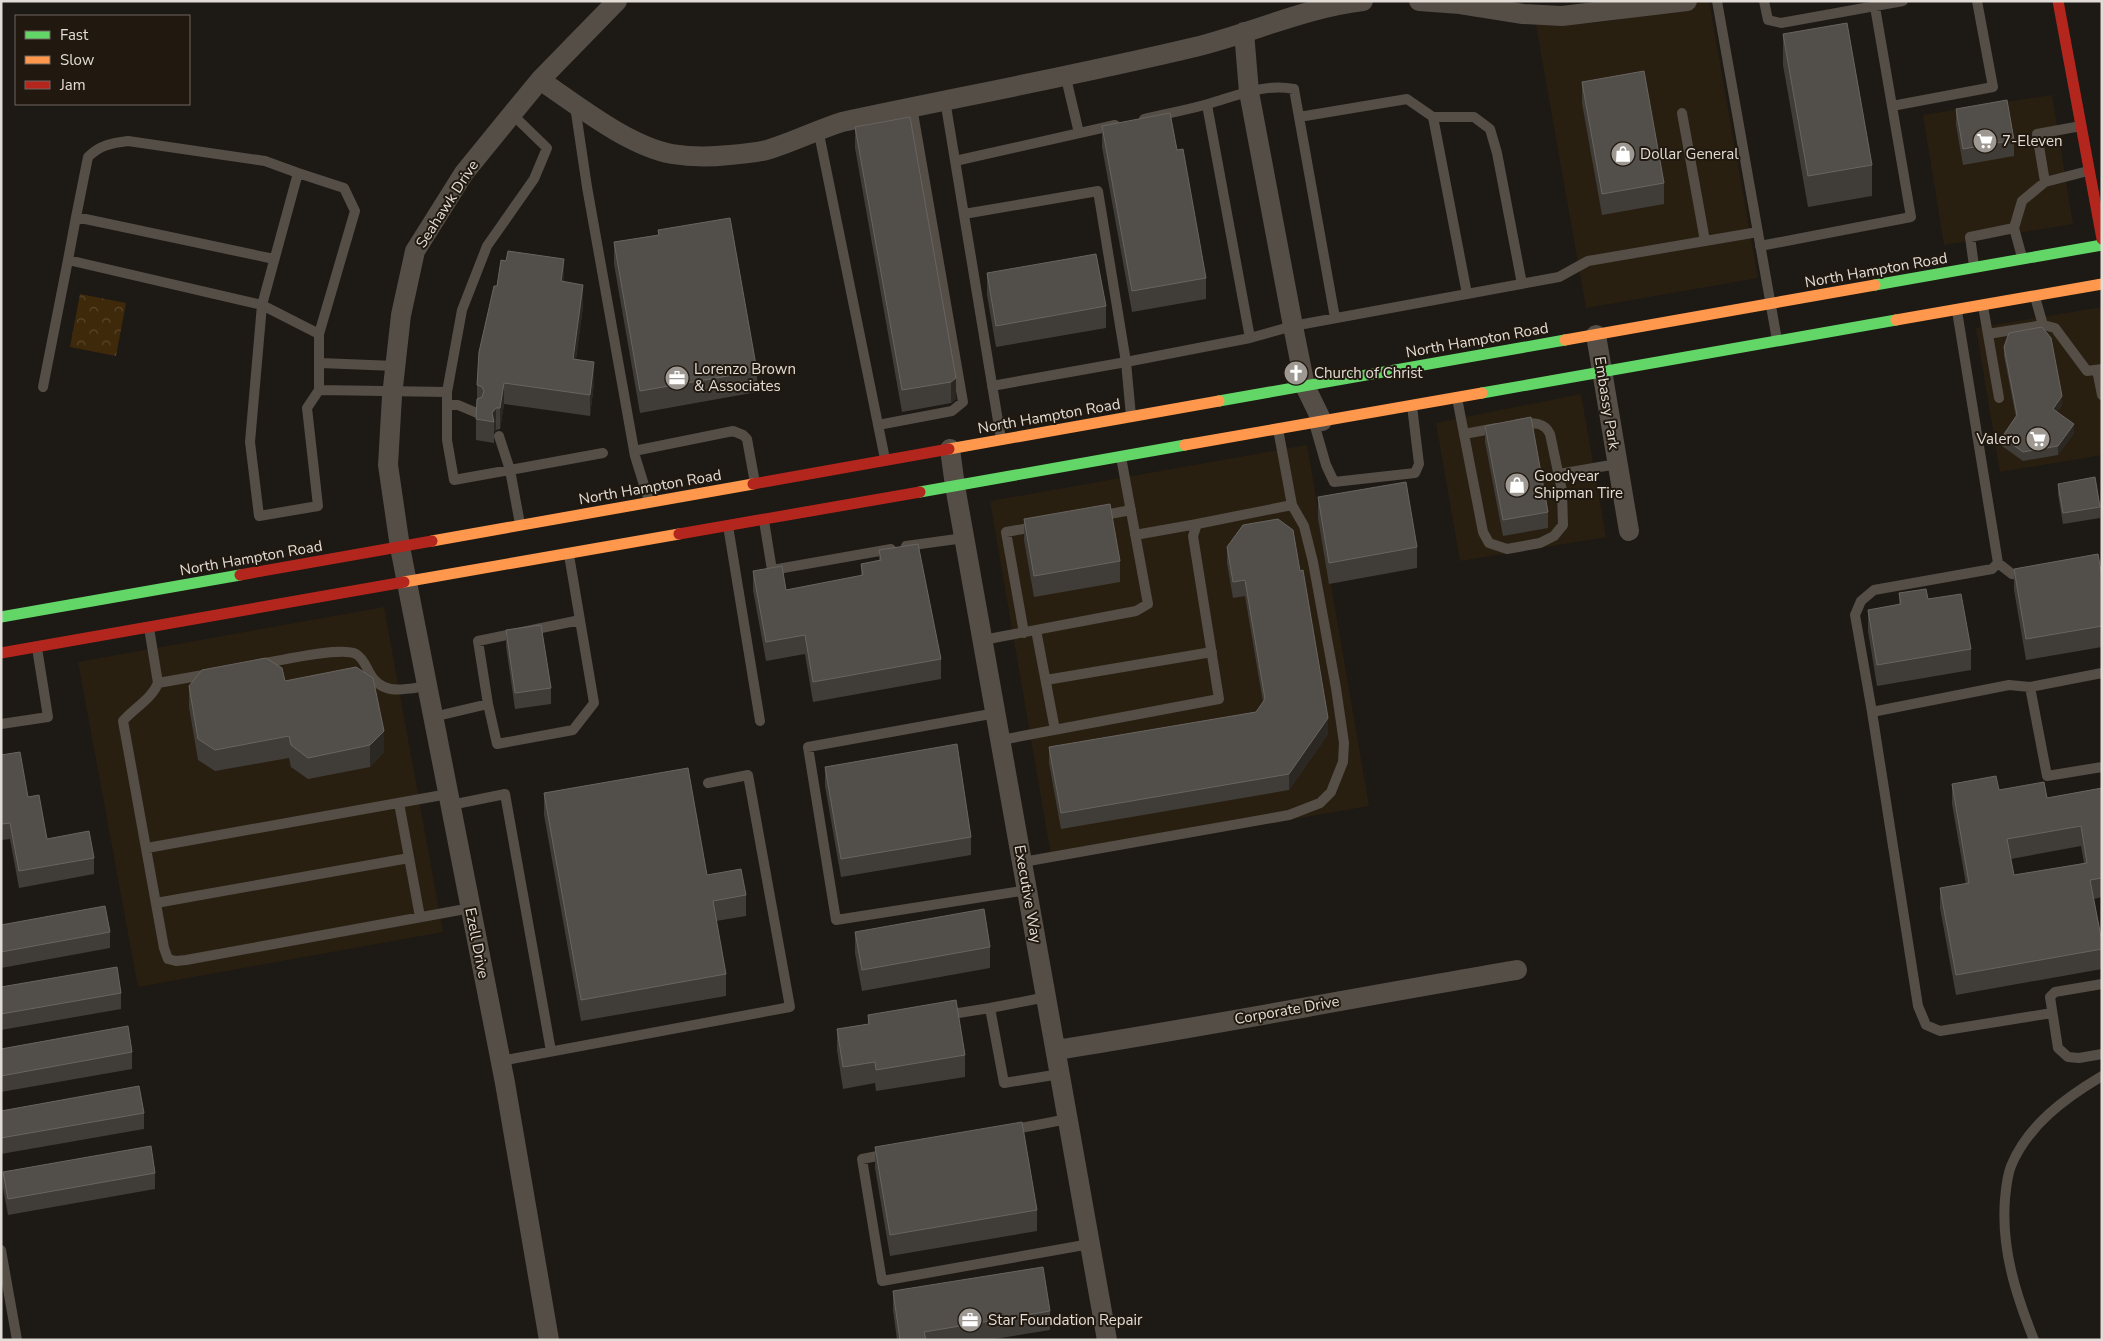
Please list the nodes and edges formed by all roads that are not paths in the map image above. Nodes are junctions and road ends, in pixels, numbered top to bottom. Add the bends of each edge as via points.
1 (617, 1) edge
2 (1363, 1) edge
3 (1419, 1) edge
4 (1687, 1) edge
5 (1717, 1) edge
6 (1764, 1) edge
7 (1903, 1) edge
8 (1977, 1) edge
9 (2058, 1) edge
10 (1875, 4) edge
11 (1244, 32) junction
12 (1065, 74) junction
13 (540, 80) junction
14 (1249, 92) junction
15 (944, 100) junction
16 (575, 103) junction
17 (1207, 105) junction
18 (1892, 106) junction
19 (912, 107) junction
20 (1682, 113) dead end
21 (512, 114) junction
22 (1433, 117) junction
23 (1299, 118) junction
24 (2081, 126) junction
25 (818, 129) junction
26 (1079, 133) junction
27 (955, 161) junction
28 (2089, 171) junction
29 (298, 173) junction
30 (2045, 182) junction
31 (964, 214) junction
32 (76, 217) junction
33 (2014, 228) junction
34 (1758, 232) junction
35 (2102, 239) edge
36 (1705, 241) junction
37 (2102, 245) edge
38 (1760, 246) junction
39 (274, 259) junction
40 (2022, 259) junction
41 (68, 260) junction
42 (1974, 268) junction
43 (1522, 284) junction
44 (2102, 284) edge
45 (1467, 294) junction
46 (2034, 296) junction
47 (1771, 304) junction
48 (262, 305) junction
49 (1982, 305) junction
50 (1957, 309) junction
51 (1335, 318) junction
52 (2044, 325) junction
53 (1293, 326) junction
54 (319, 334) junction
55 (1988, 334) junction
56 (1596, 335) junction
57 (1250, 338) junction
58 (1777, 341) junction
59 (1126, 362) junction
60 (320, 363) junction
61 (395, 366) junction
62 (2099, 369) edge
63 (1602, 372) junction
64 (992, 386) junction
65 (1305, 386) junction
66 (43, 387) dead end
67 (320, 390) junction
68 (392, 392) junction
69 (447, 392) junction
70 (2102, 395) edge
71 (1457, 397) junction
72 (1999, 398) dead end
73 (447, 405) junction
74 (1412, 405) junction
75 (477, 413) edge
76 (1132, 417) junction
77 (1318, 422) junction
78 (878, 425) junction
79 (1278, 429) junction
80 (1464, 434) junction
81 (499, 436) dead end
82 (1002, 440) junction
83 (950, 449) junction
84 (634, 451) junction
85 (602, 453) dead end
86 (1120, 456) junction
87 (885, 460) junction
88 (1617, 464) junction
89 (510, 470) junction
90 (1559, 474) junction
91 (755, 484) junction
92 (955, 486) junction
93 (650, 502) junction
94 (1292, 505) junction
95 (1130, 510) junction
96 (1092, 517) edge
97 (764, 519) junction
98 (1197, 524) junction
99 (521, 525) junction
100 (728, 526) junction
101 (1044, 526) edge
102 (1628, 531) dead end
103 (1135, 535) junction
104 (964, 538) junction
105 (400, 547) junction
106 (569, 553) junction
107 (1998, 563) junction
108 (2034, 574) edge
109 (407, 582) junction
110 (1, 617) edge
111 (580, 620) junction
112 (148, 623) junction
113 (1036, 630) junction
114 (1024, 633) junction
115 (983, 640) junction
116 (36, 647) junction
117 (1212, 652) junction
118 (1, 653) edge
119 (252, 666) edge
120 (224, 671) edge
121 (2102, 673) edge
122 (1046, 680) junction
123 (158, 683) junction
124 (428, 686) junction
125 (2030, 687) junction
126 (488, 704) junction
127 (1872, 712) junction
128 (996, 713) junction
129 (433, 717) junction
130 (760, 721) dead end
131 (1, 724) edge
132 (1055, 730) junction
133 (1001, 740) junction
134 (2102, 767) edge
135 (708, 783) dead end
136 (449, 800) junction
137 (399, 802) junction
138 (147, 848) junction
139 (409, 858) junction
140 (1023, 862) junction
141 (1028, 890) junction
142 (156, 903) junction
143 (470, 908) junction
144 (420, 917) junction
145 (1517, 970) dead end
146 (2102, 984) edge
147 (1047, 997) junction
148 (990, 1008) junction
149 (2052, 1013) junction
150 (931, 1018) edge
151 (1056, 1050) junction
152 (551, 1051) junction
153 (2102, 1054) edge
154 (501, 1061) junction
155 (1060, 1074) junction
156 (2102, 1076) edge
157 (1068, 1119) junction
158 (1000, 1132) edge
159 (901, 1151) edge
160 (1090, 1244) junction
161 (1, 1250) edge
162 (17, 1340) edge
163 (549, 1340) edge
164 (1107, 1340) edge
165 (2034, 1340) edge

1 - 13 street, Seahawk Drive
2 - 11 street via 1306,12
3 - 4 street via 1562,16
5 - 34 lane
6 - 10 lane via 1768,20 1781,23
7 - 10 lane
8 - 18 lane via 1993,88
9 - 24 main road
10 - 18 lane
11 - 12 street via 1196,46
11 - 14 street
12 - 15 street
12 - 26 lane
13 - 16 street
13 - 21 street, Seahawk Drive
14 - 17 lane
14 - 23 lane via 1280,86 1294,89
14 - 53 street
15 - 19 street
15 - 27 lane
16 - 25 street via 605,124 671,154 719,156 770,150
16 - 84 lane
17 - 26 lane
17 - 57 lane
18 - 38 lane via 1911,217
19 - 25 street
19 - 78 lane via 963,402 952,411
20 - 36 lane
21 - 61 street, Seahawk Drive via 464,173 415,251 401,315
21 - 69 lane via 547,148 534,179 487,246 462,310
22 - 23 lane via 1407,99
22 - 43 lane via 1474,117 1490,129
22 - 45 lane
23 - 51 lane
24 - 28 main road
24 - 30 lane via 2037,134
25 - 78 lane
26 - 27 lane
27 - 31 lane
28 - 30 lane
28 - 35 main road
29 - 32 lane via 266,161 128,142 108,144 94,150 88,157
29 - 39 lane
29 - 54 lane via 344,188 354,211
30 - 33 lane via 2022,201
31 - 59 lane via 1098,191
31 - 64 lane
32 - 39 lane
32 - 41 lane
33 - 40 lane
33 - 42 lane via 1970,237
34 - 36 lane
34 - 38 lane
36 - 43 lane via 1588,261 1559,277
37 - 40 main road, North Hampton Road
38 - 47 lane
39 - 48 lane
40 - 42 main road, North Hampton Road
41 - 48 lane
41 - 66 lane
42 - 47 main road, North Hampton Road
43 - 45 lane
44 - 46 main road
45 - 51 lane
46 - 49 main road
46 - 52 lane
47 - 56 main road, North Hampton Road
47 - 58 lane
48 - 54 lane
48 - 67 lane via 250,442 259,516 318,506 308,408
49 - 50 main road
49 - 55 lane
50 - 58 main road
50 - 107 lane
51 - 53 lane
52 - 55 lane
52 - 62 lane via 2055,328 2087,371
53 - 57 lane
53 - 65 street
54 - 60 lane
55 - 72 lane
56 - 63 street, Embassy Park
56 - 65 main road, North Hampton Road
57 - 59 lane
58 - 63 main road
59 - 64 lane
59 - 76 lane
60 - 61 lane
60 - 67 lane
61 - 68 street, Seahawk Drive
62 - 70 lane
63 - 71 main road
63 - 88 street, Embassy Park
64 - 82 lane
65 - 76 main road, North Hampton Road
65 - 77 street
67 - 68 lane
68 - 69 lane
68 - 105 street, Seahawk Drive via 388,465
69 - 73 lane
71 - 74 main road
71 - 80 lane
73 - 75 lane via 458,405
73 - 89 lane via 447,440 454,480
74 - 77 main road
74 - 77 lane via 1419,464 1415,473 1334,482 1326,465
76 - 82 main road, North Hampton Road
77 - 79 main road
78 - 87 lane
79 - 86 main road
79 - 94 lane
80 - 90 lane via 1516,424 1542,424 1550,434
80 - 90 lane via 1483,532 1490,544 1507,549 1540,543 1554,536 1562,525
81 - 89 lane
82 - 83 main road, North Hampton Road
83 - 87 main road, North Hampton Road
83 - 92 street, Executive Way
84 - 91 lane via 733,431 746,439
84 - 93 lane
85 - 89 lane
86 - 92 main road
86 - 95 lane
87 - 91 main road, North Hampton Road
88 - 90 lane
88 - 102 street, Embassy Park
89 - 99 lane
91 - 93 main road, North Hampton Road
92 - 97 main road
92 - 104 street, Executive Way
93 - 99 main road, North Hampton Road
94 - 98 lane
94 - 140 lane via 1304,526 1313,562 1344,743 1343,762 1331,792 1320,803 1289,816
95 - 96 lane
95 - 103 lane
97 - 100 main road
97 - 104 lane via 772,570
98 - 103 lane
98 - 117 lane via 1193,536
99 - 105 main road, North Hampton Road
100 - 106 main road
100 - 130 lane
101 - 114 lane via 1006,532
103 - 113 lane via 1148,604 1136,612
104 - 115 street, Executive Way
105 - 109 street, Ezell Drive
105 - 110 main road, North Hampton Road via 142,596
106 - 109 main road
106 - 111 lane
107 - 108 lane via 2012,574
107 - 127 lane via 1992,569 1874,590 1861,601 1855,616
109 - 112 main road
109 - 124 street, Ezell Drive
111 - 126 lane via 478,641
111 - 126 lane via 594,703 574,730 497,744
112 - 116 main road
112 - 123 lane
113 - 114 lane
113 - 122 lane
114 - 115 lane
115 - 128 street, Executive Way
116 - 118 main road
116 - 131 lane via 48,717
117 - 122 lane
117 - 132 lane via 1219,699
119 - 124 lane via 318,654 354,653 362,659 381,687 391,690
120 - 123 lane
121 - 125 lane
122 - 132 lane
123 - 138 lane via 124,721
124 - 129 street, Ezell Drive
125 - 127 lane via 2010,685
125 - 134 lane via 2047,776
126 - 129 lane
127 - 149 lane via 1918,1006 1926,1025 1940,1031
128 - 133 street, Executive Way
128 - 141 lane via 808,747 836,920
129 - 136 street, Ezell Drive
132 - 133 lane
133 - 140 street, Executive Way
135 - 152 lane via 748,775 790,1007
136 - 137 lane
136 - 143 street, Ezell Drive
136 - 152 lane via 506,794
137 - 138 lane
137 - 139 lane
138 - 142 lane
139 - 142 lane
139 - 144 lane
140 - 141 street, Executive Way
141 - 147 street, Executive Way
142 - 144 lane via 164,948 168,959 176,961
143 - 144 lane
143 - 154 street, Ezell Drive
145 - 151 street, Corporate Drive
146 - 149 lane via 2055,992 2050,996
147 - 148 lane
147 - 151 street, Executive Way
148 - 150 lane
148 - 155 lane via 1004,1083
149 - 153 lane via 2058,1048 2068,1057
151 - 155 street, Executive Way
152 - 154 lane
154 - 163 street, Ezell Drive
155 - 157 street, Executive Way
156 - 165 lane via 2061,1102 2036,1127 2011,1166 2003,1221 2007,1254
157 - 158 lane
157 - 160 street, Executive Way
159 - 160 lane via 862,1159 882,1281
160 - 164 street, Executive Way
161 - 162 lane

